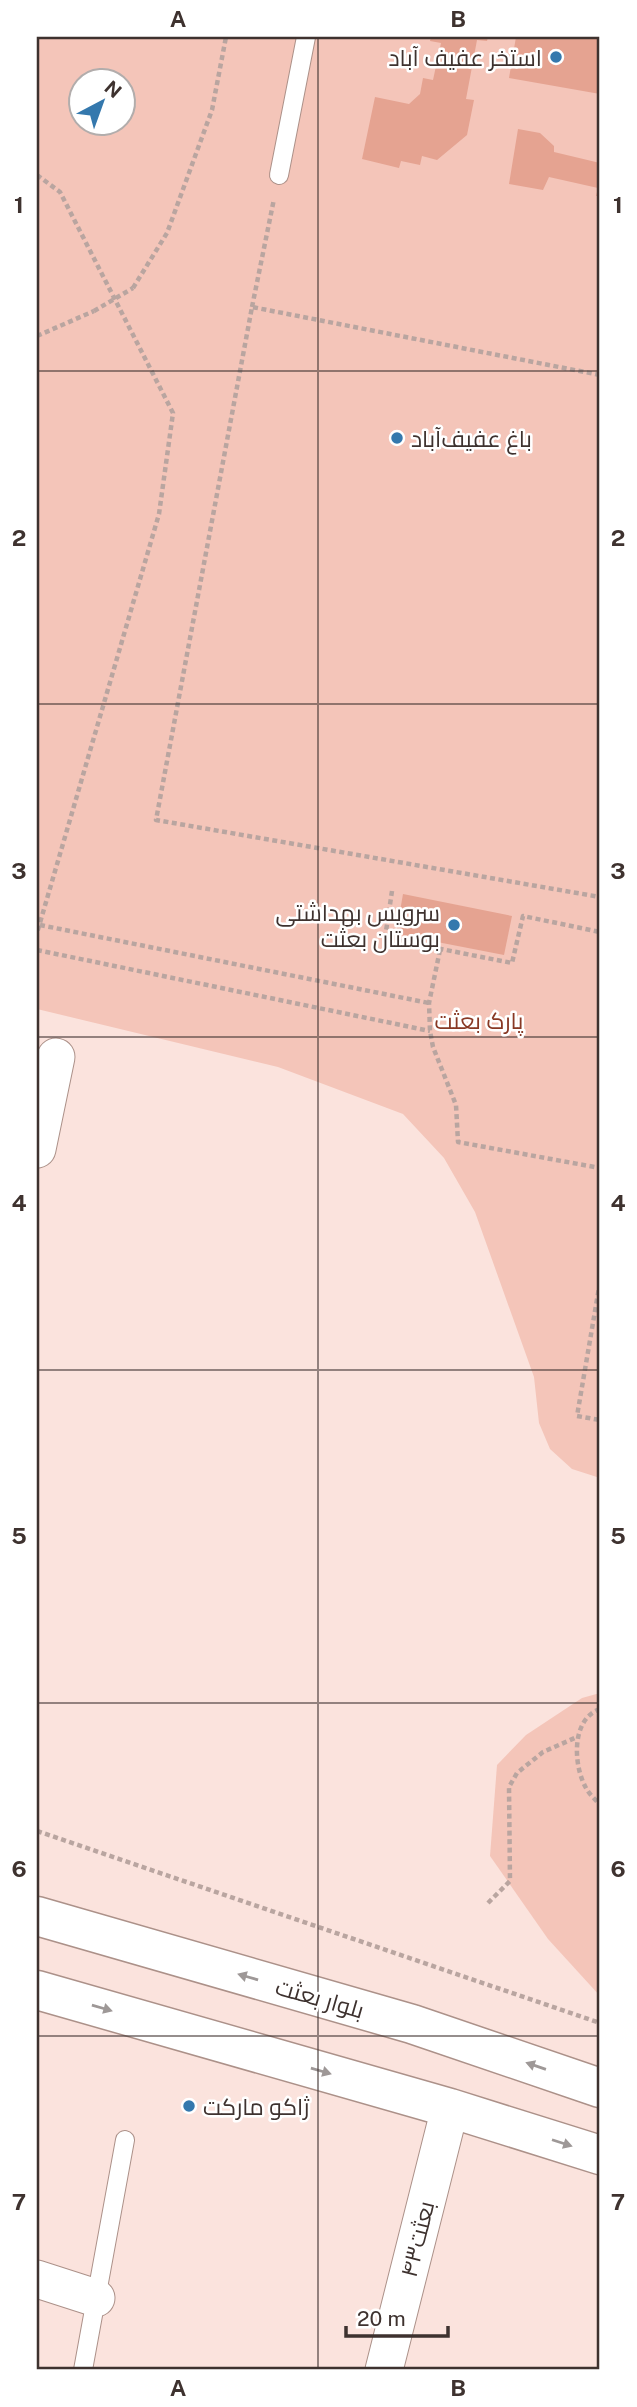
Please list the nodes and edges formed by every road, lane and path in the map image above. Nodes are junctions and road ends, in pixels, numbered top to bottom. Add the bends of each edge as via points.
1 (226, 37) edge
2 (306, 37) edge
3 (37, 175) edge
4 (279, 175) joint
5 (252, 307) junction
6 (37, 336) edge
7 (600, 375) edge
8 (393, 891) dead end
9 (600, 897) edge
10 (40, 925) junction
11 (600, 932) edge
12 (37, 933) edge
13 (37, 950) edge
14 (440, 950) junction
15 (429, 1003) junction
16 (430, 1031) junction
17 (56, 1057) dead end
18 (37, 1149) edge
19 (600, 1168) edge
20 (600, 1282) edge
21 (600, 1420) edge
22 (600, 1709) edge
23 (577, 1737) junction
24 (600, 1805) edge
25 (37, 1830) edge
26 (488, 1903) dead end
27 (37, 1916) edge
28 (37, 1990) edge
29 (600, 2023) edge
30 (600, 2088) edge
31 (450, 2108) junction
32 (125, 2140) dead end
33 (600, 2155) edge
34 (37, 2279) edge
35 (96, 2298) junction
36 (83, 2370) edge
37 (384, 2370) edge

1 - 6 path, bridge via 212,110 167,233 133,288
2 - 4 lane
3 - 10 path via 60,192 173,413 159,514
4 - 5 path
5 - 7 path
5 - 9 path via 156,820
8 - 14 path via 385,939
10 - 12 path
10 - 15 path
11 - 14 path via 523,916 512,963
13 - 16 path
14 - 15 path
15 - 16 path
16 - 19 path via 456,1105 458,1142
17 - 18 street
20 - 21 path via 577,1416
22 - 23 path via 585,1720
23 - 24 path via 581,1777
23 - 26 path via 543,1752 517,1773 509,1787 510,1881
25 - 29 path
30 -> 27 main road, بلوار بعثت via 412,2024
28 -> 31 main road
31 -> 33 main road
31 - 37 street, بعثت۴۳
32 - 35 lane
34 - 35 street
35 - 36 lane

